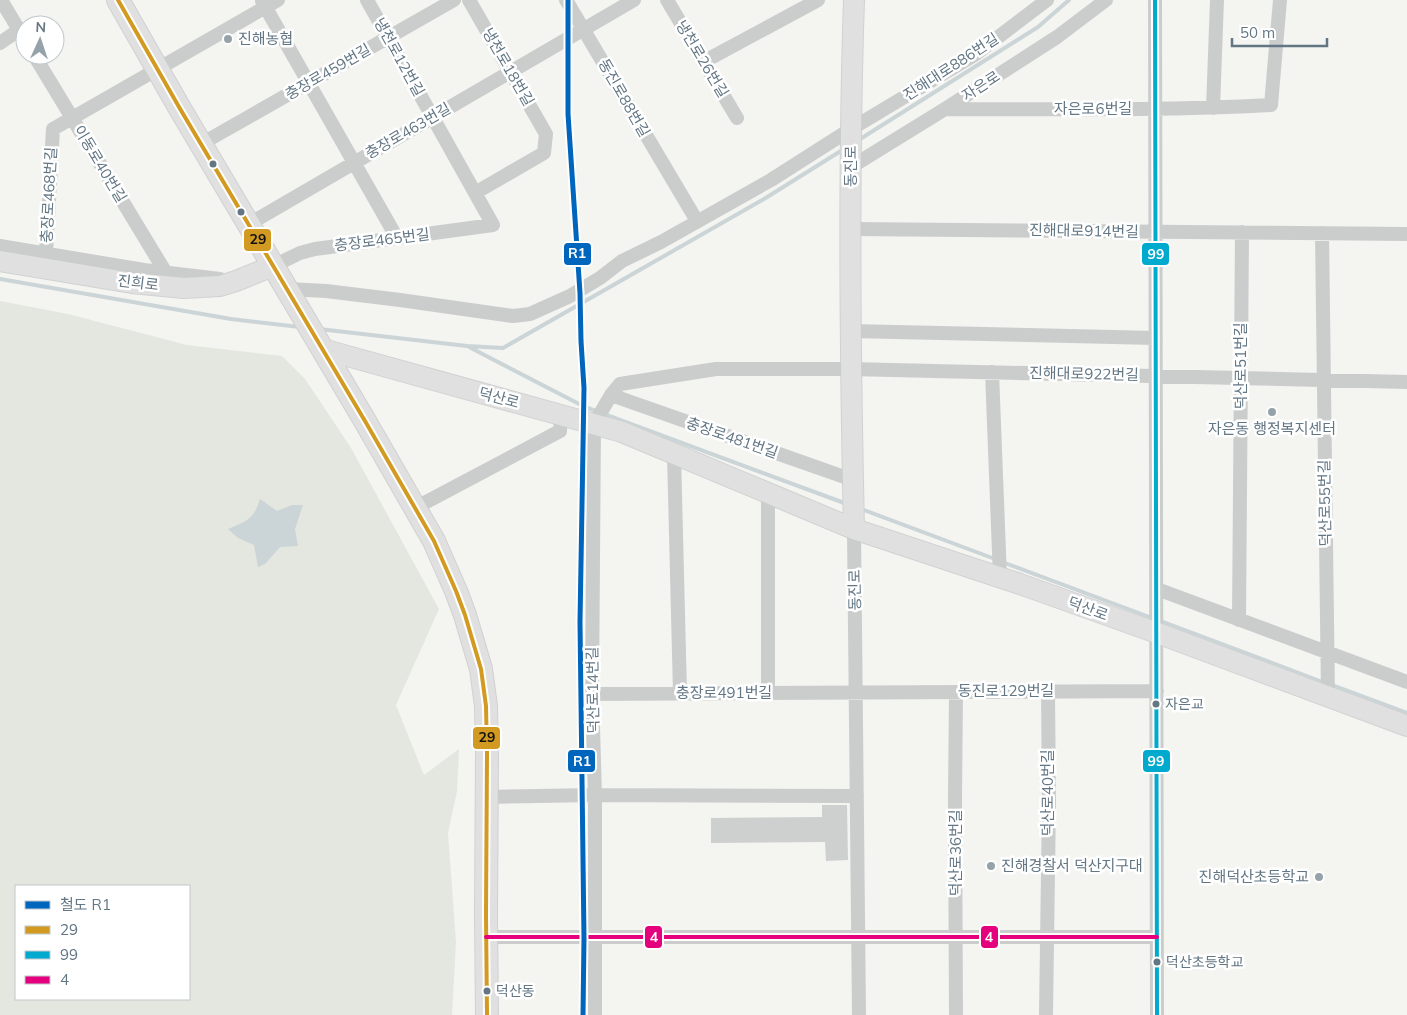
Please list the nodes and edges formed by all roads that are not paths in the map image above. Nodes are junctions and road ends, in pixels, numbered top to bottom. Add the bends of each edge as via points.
1 (1, 0) edge
2 (118, 0) edge
3 (367, 0) edge
4 (454, 0) edge
5 (469, 0) edge
6 (634, 0) edge
7 (667, 0) edge
8 (818, 0) edge
9 (854, 0) edge
10 (1047, 0) edge
11 (1106, 0) edge
12 (1155, 0) edge
13 (1217, 0) edge
14 (1280, 0) edge
15 (567, 1) edge
16 (268, 2) edge
17 (15, 23) edge
18 (584, 29) junction
19 (15, 38) edge
20 (388, 38) junction
21 (0, 43) edge
22 (703, 62) junction
23 (40, 65) edge
24 (158, 70) junction
25 (511, 72) junction
26 (309, 83) junction
27 (1213, 108) junction
28 (946, 109) junction
29 (1155, 109) junction
30 (433, 117) junction
31 (72, 118) junction
32 (737, 118) dead end
33 (851, 129) junction
34 (202, 144) junction
35 (354, 163) junction
36 (851, 167) junction
37 (475, 193) junction
38 (694, 216) dead end
39 (249, 224) junction
40 (494, 225) joint
41 (851, 229) junction
42 (1156, 232) junction
43 (1242, 232) junction
44 (1322, 233) junction
45 (1407, 234) edge
46 (396, 238) junction
47 (0, 246) edge
48 (46, 254) junction
49 (0, 261) edge
50 (273, 266) junction
51 (166, 273) junction
52 (236, 281) junction
53 (288, 291) junction
54 (850, 331) junction
55 (1156, 338) junction
56 (322, 349) junction
57 (992, 372) junction
58 (850, 376) junction
59 (1156, 376) junction
60 (1241, 378) junction
61 (1324, 380) junction
62 (1407, 382) edge
63 (611, 395) junction
64 (561, 415) junction
65 (594, 424) junction
66 (674, 454) junction
67 (853, 480) junction
68 (768, 494) junction
69 (415, 508) junction
70 (854, 529) junction
71 (1000, 578) junction
72 (1157, 589) junction
73 (1239, 620) junction
74 (1157, 633) junction
75 (1327, 652) junction
76 (1407, 682) edge
77 (1048, 691) junction
78 (1157, 691) junction
79 (856, 692) junction
80 (956, 692) junction
81 (680, 693) junction
82 (768, 693) junction
83 (592, 694) junction
84 (1328, 696) junction
85 (1407, 726) edge
86 (595, 795) junction
87 (487, 796) junction
88 (857, 796) junction
89 (486, 937) junction
90 (594, 937) junction
91 (858, 937) junction
92 (956, 937) junction
93 (1047, 937) junction
94 (1157, 937) junction
95 (487, 1015) edge
96 (595, 1015) edge
97 (859, 1015) edge
98 (956, 1015) edge
99 (1046, 1015) edge
100 (1157, 1015) edge

1 - 17 street
2 - 24 main road
3 - 20 street, 냉천로12번길
4 - 20 street, 충장로459번길
5 - 25 street, 냉천로18번길
6 - 18 street
7 - 22 street, 냉천로26번길
8 - 22 street
9 - 33 street, 동진로
10 - 33 street, 진해대로886번길 via 976,54
11 - 28 street, 자은로 via 1057,37
12 - 29 street
13 - 27 street
14 - 27 street, 자은로6번길 via 1271,105
15 - 18 street, 동진로88번길
16 - 24 street
16 - 26 street
18 - 25 street, 충장로463번길
18 - 38 street, 동진로88번길
19 - 21 street
20 - 26 street, 충장로459번길
20 - 30 street, 냉천로12번길
22 - 32 street, 냉천로26번길
23 - 31 street, 이동로40번길
24 - 31 street
24 - 34 main road
25 - 30 street, 충장로463번길
25 - 37 street, 냉천로18번길 via 546,134 544,153
26 - 34 street, 충장로459번길
26 - 35 street
27 - 29 street, 자은로6번길
28 - 29 street, 자은로6번길
28 - 36 street, 자은로
29 - 42 street
30 - 35 street, 충장로463번길
30 - 37 street, 냉천로12번길
31 - 48 street, 충장로468번길 via 53,129
31 - 51 street, 이동로40번길
33 - 36 street, 동진로
33 - 53 street, 진해대로886번길 via 771,180 622,261 572,295 530,314 512,316 326,291
34 - 39 main road
35 - 39 street, 충장로463번길
35 - 46 street
36 - 41 street, 동진로
37 - 40 street, 냉천로12번길
39 - 50 main road
40 - 46 street, 충장로465번길
41 - 42 street, 진해대로914번길
41 - 54 street, 동진로
42 - 43 street, 진해대로914번길
42 - 55 street
43 - 44 street, 진해대로914번길
43 - 60 street, 덕산로51번길
44 - 45 street, 진해대로914번길
44 - 61 street, 덕산로55번길
46 - 50 street, 충장로465번길 via 315,249
47 - 48 street, 충장로468번길
48 - 51 street, 충장로468번길
49 - 52 street, 진희로 via 132,283 184,288 212,287
50 - 52 street, 진희로
50 - 53 main road
51 - 52 street, 충장로468번길
53 - 56 main road
54 - 55 street
54 - 58 street, 동진로
55 - 59 street
56 - 64 street, 덕산로
56 - 69 main road
57 - 58 street, 진해대로922번길
57 - 59 street, 진해대로922번길
57 - 71 street
58 - 63 street via 716,369 620,384
58 - 67 street, 동진로
59 - 60 street, 진해대로922번길
59 - 72 street
60 - 61 street, 진해대로922번길
60 - 73 street, 덕산로51번길
61 - 62 street, 진해대로922번길
61 - 75 street, 덕산로55번길
63 - 65 street
63 - 67 street, 충장로481번길
64 - 65 street, 덕산로
64 - 69 street via 560,431
65 - 66 street, 덕산로
65 - 83 street, 덕산로14번길
66 - 68 street, 덕산로
66 - 81 street
67 - 70 street, 동진로
68 - 70 street, 덕산로
68 - 82 street
69 - 87 main road via 456,591 481,669 486,712
70 - 71 street, 덕산로
70 - 79 street, 동진로
71 - 74 street, 덕산로
72 - 73 street
72 - 74 street
73 - 75 street
74 - 78 street
74 - 84 street, 덕산로
75 - 76 street
75 - 84 street, 덕산로55번길
77 - 78 street, 동진로129번길
77 - 80 street, 동진로129번길
77 - 93 street, 덕산로40번길
78 - 94 street
79 - 80 street, 동진로129번길
79 - 82 street, 충장로491번길
79 - 88 street, 동진로
80 - 92 street, 덕산로36번길
81 - 82 street, 충장로491번길
81 - 83 street, 충장로491번길
83 - 86 street, 덕산로14번길
84 - 85 street, 덕산로
86 - 87 street
86 - 88 street
86 - 90 street, 덕산로14번길
87 - 89 main road
88 - 91 street, 동진로
89 - 90 street
89 - 95 main road
90 - 91 street
90 - 96 street, 덕산로14번길
91 - 92 street
91 - 97 street, 동진로
92 - 93 street
92 - 98 street, 덕산로36번길
93 - 94 street
93 - 99 street, 덕산로40번길
94 - 100 street

